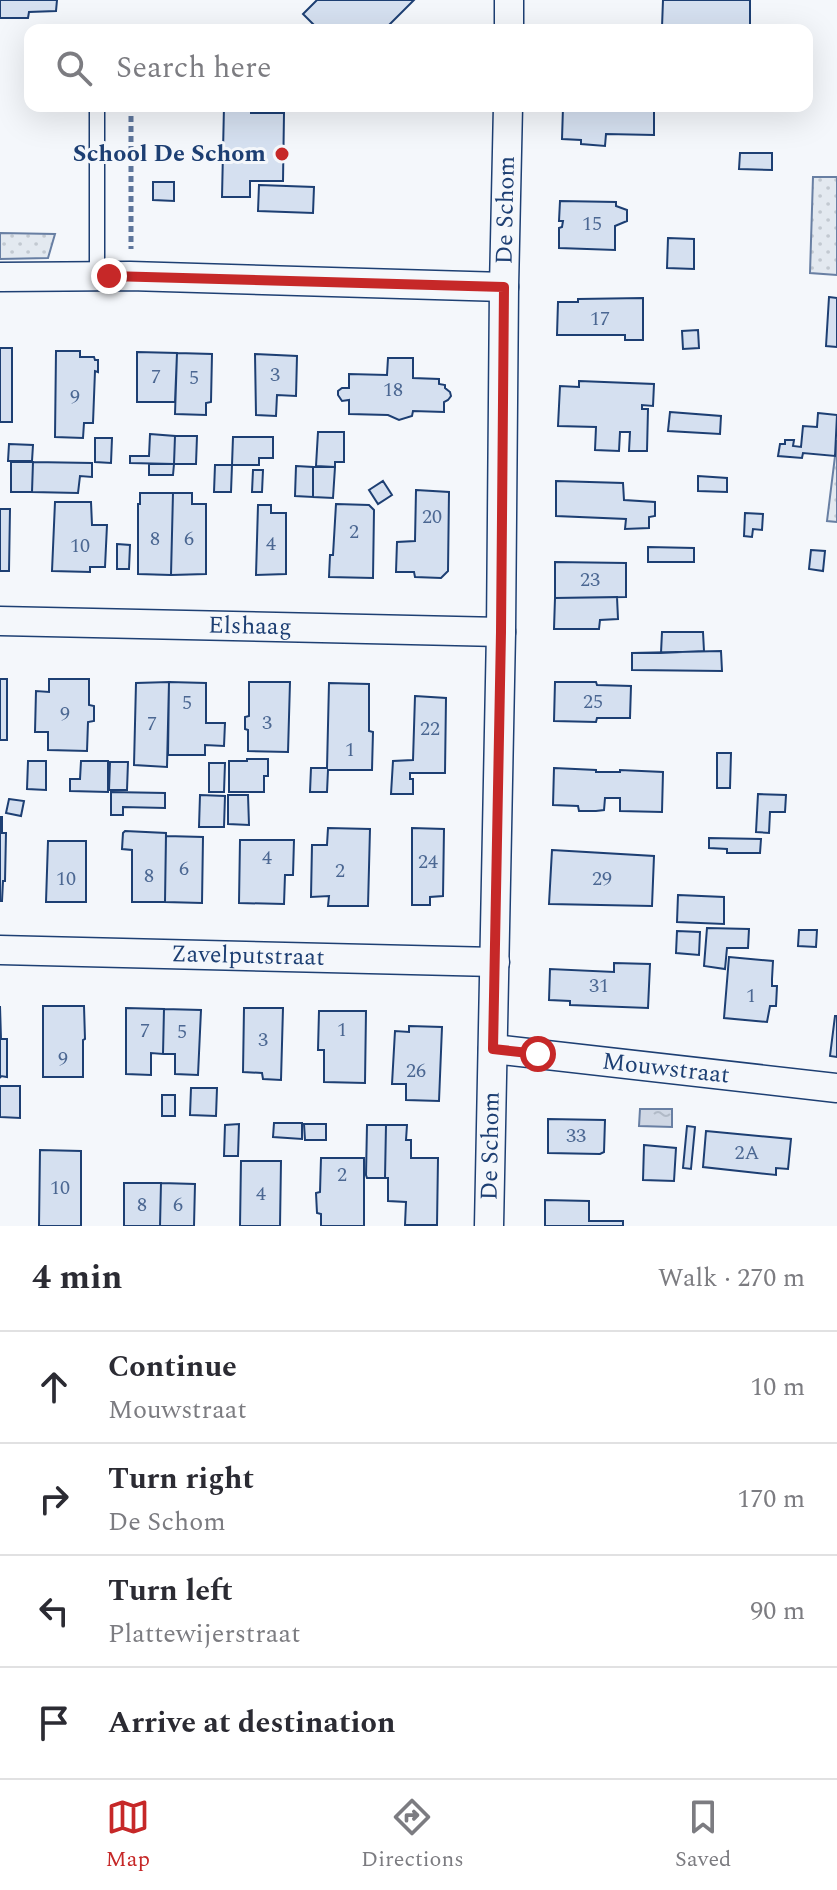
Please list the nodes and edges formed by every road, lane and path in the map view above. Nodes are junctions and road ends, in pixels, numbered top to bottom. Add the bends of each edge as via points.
1 (509, 0) edge
2 (509, 24) edge
3 (97, 112) edge
4 (131, 112) edge
5 (508, 112) edge
6 (131, 239) dead end
7 (97, 276) junction
8 (0, 277) edge
9 (504, 287) junction
10 (0, 621) edge
11 (501, 632) junction
12 (0, 950) edge
13 (495, 962) junction
14 (493, 1049) junction
15 (837, 1088) edge
16 (489, 1226) edge

1 - 2 street
3 - 7 lane
4 - 6 path
5 - 9 street, De Schom
7 - 8 street
7 - 9 street
9 - 11 street, De Schom
10 - 11 street, Elshaag
11 - 13 street, De Schom
12 - 13 street, Zavelputstraat
13 - 14 street, De Schom
14 - 15 street, Mouwstraat
14 - 16 street, De Schom

